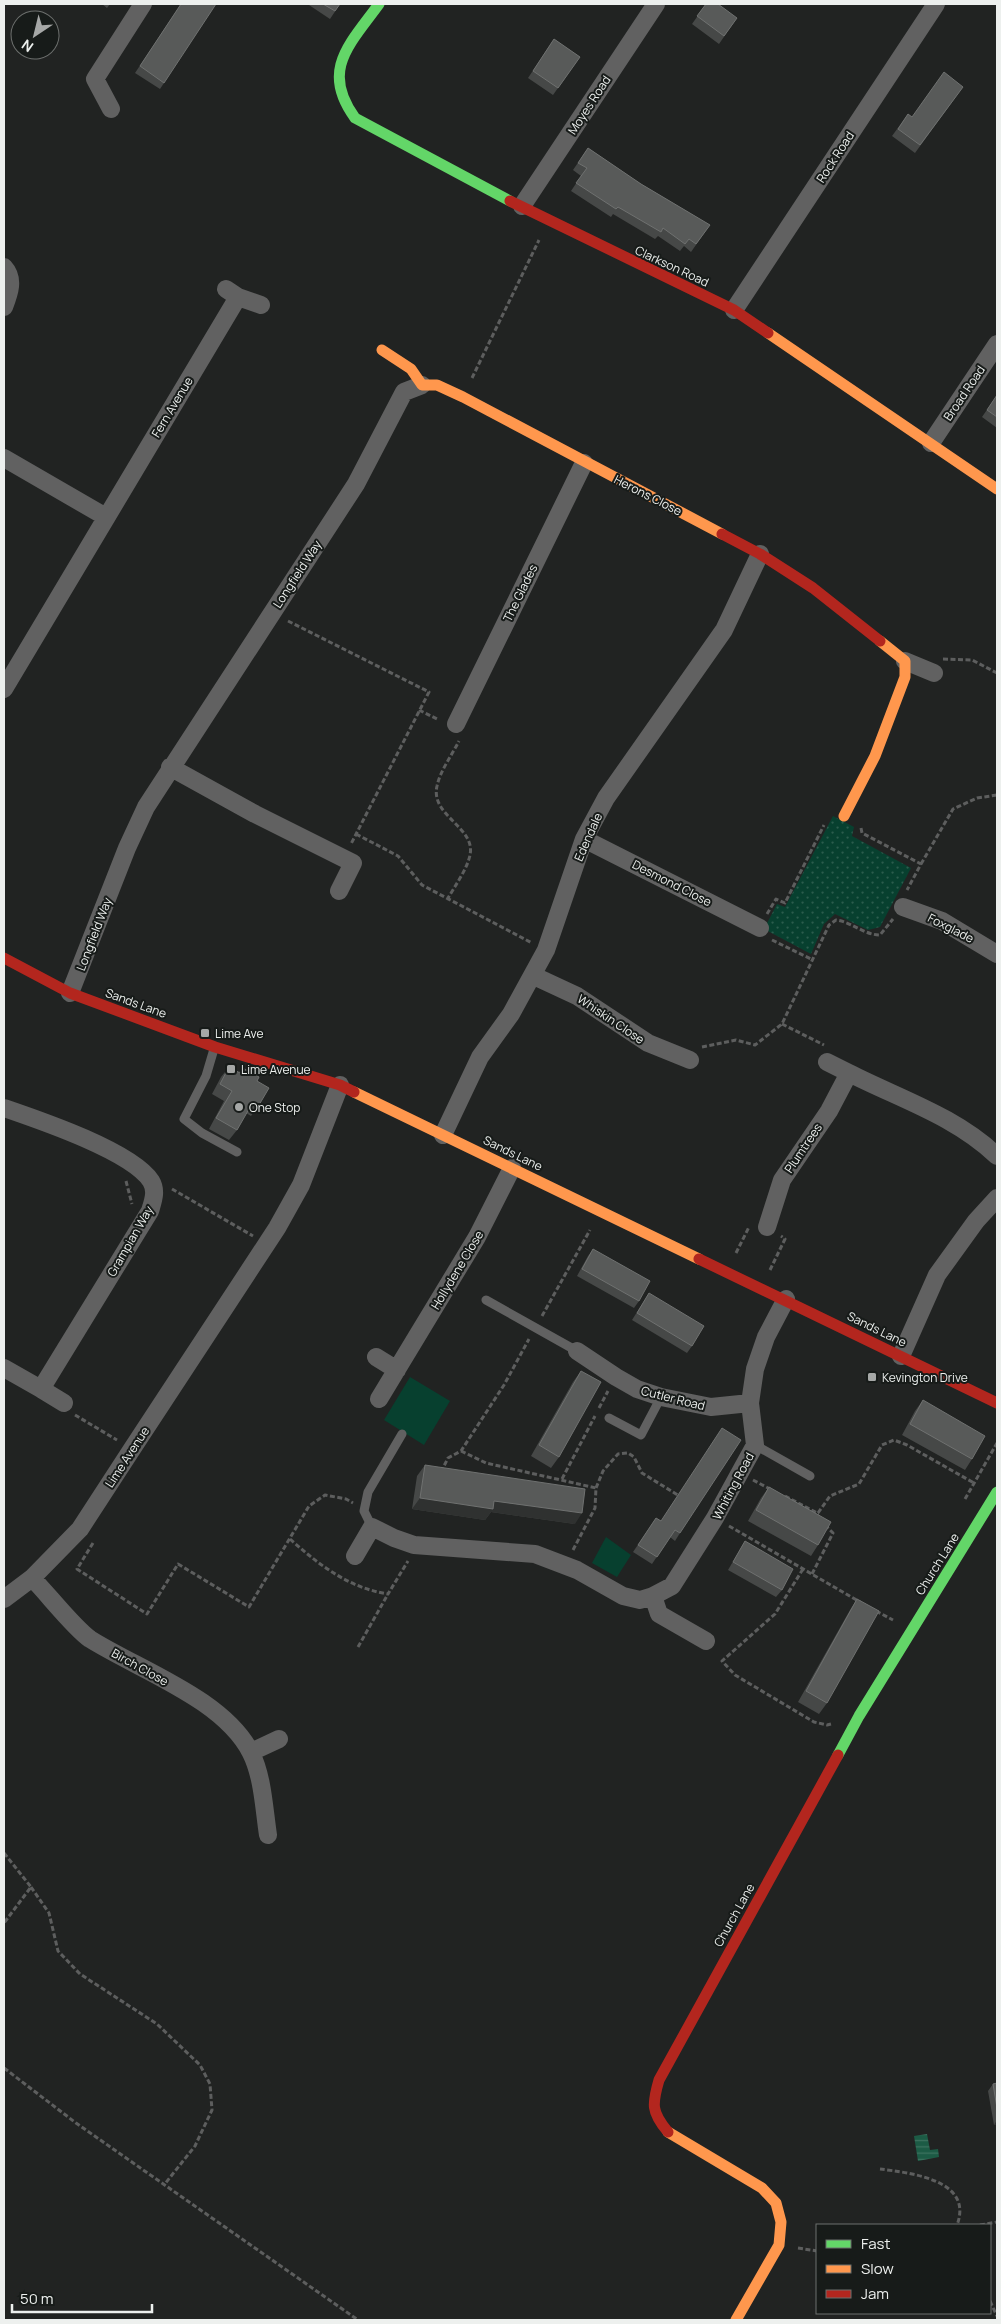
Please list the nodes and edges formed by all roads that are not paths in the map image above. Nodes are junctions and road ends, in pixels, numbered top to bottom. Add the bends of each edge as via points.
1 (143, 4) edge
2 (379, 4) edge
3 (656, 4) edge
4 (936, 4) edge
5 (111, 109) dead end
6 (522, 206) junction
7 (4, 267) edge
8 (261, 305) dead end
9 (4, 308) edge
10 (734, 310) junction
11 (997, 344) edge
12 (382, 350) dead end
13 (422, 385) junction
14 (931, 443) junction
15 (4, 458) edge
16 (584, 463) junction
17 (997, 489) edge
18 (106, 517) junction
19 (760, 554) junction
20 (905, 661) junction
21 (934, 673) road end
22 (4, 690) edge
23 (456, 724) road end
24 (170, 767) junction
25 (844, 816) road end
26 (584, 839) junction
27 (339, 891) dead end
28 (903, 907) road end
29 (760, 928) road end
30 (997, 954) edge
31 (4, 958) edge
32 (534, 976) junction
33 (70, 993) junction
34 (215, 1047) junction
35 (690, 1060) road end
36 (826, 1062) road end
37 (849, 1073) junction
38 (340, 1085) junction
39 (4, 1108) edge
40 (443, 1135) junction
41 (236, 1152) dead end
42 (997, 1156) edge
43 (512, 1168) junction
44 (997, 1198) edge
45 (767, 1226) road end
46 (786, 1299) junction
47 (486, 1300) dead end
48 (577, 1351) joint
49 (901, 1356) junction
50 (376, 1357) dead end
51 (4, 1368) edge
52 (397, 1370) junction
53 (40, 1389) junction
54 (661, 1397) junction
55 (379, 1399) dead end
56 (64, 1403) road end
57 (750, 1403) junction
58 (997, 1403) edge
59 (610, 1418) dead end
60 (402, 1434) dead end
61 (755, 1444) junction
62 (810, 1476) dead end
63 (997, 1492) edge
64 (372, 1527) junction
65 (355, 1556) dead end
66 (32, 1578) junction
67 (653, 1596) junction
68 (4, 1598) edge
69 (706, 1641) dead end
70 (279, 1739) dead end
71 (251, 1752) junction
72 (268, 1834) dead end
73 (736, 2320) edge

1 - 5 street via 94,78
2 - 6 street, Clarkson Road via 344,57 338,80 343,101 355,118
3 - 6 street, Moyes Road
4 - 10 street, Rock Road
6 - 10 street, Clarkson Road via 548,222
7 - 9 street via 11,288
8 - 18 street, Fern Avenue via 232,293
10 - 14 street, Clarkson Road
11 - 14 street, Broad Road
12 - 13 street via 411,369
13 - 16 street, Herons Close via 438,385 463,397
13 - 24 street, Longfield Way via 404,392 356,484
14 - 17 street, Clarkson Road
15 - 18 street
16 - 19 street, Herons Close
16 - 23 street, The Glades
18 - 22 street, Fern Avenue
19 - 20 street, Herons Close via 813,588
19 - 26 street, Edendale via 724,630 606,798
20 - 21 street, Herons Close
20 - 25 street via 905,677 875,756
24 - 27 street via 255,814 353,862
24 - 33 street, Longfield Way via 127,848
26 - 29 street, Desmond Close
26 - 32 street, Edendale
28 - 30 street, Foxglade via 942,921
31 - 33 street, Sands Lane
32 - 35 street, Whiskin Close via 577,996 648,1043
32 - 40 street, Edendale via 480,1057
33 - 34 street, Sands Lane
34 - 38 street, Sands Lane
34 - 41 lane via 206,1076 184,1119
36 - 37 street
37 - 42 street via 938,1113
37 - 45 street, Plumtrees via 829,1111 782,1180
38 - 40 street, Sands Lane
38 - 66 street, Lime Avenue via 301,1185 266,1244 80,1529
39 - 53 street, Grampian Way via 60,1127 135,1164 152,1182 155,1196 139,1230
40 - 43 street, Sands Lane
43 - 46 street, Sands Lane
43 - 52 street, Hollydene Close via 477,1237
44 - 49 street via 937,1275
46 - 49 street, Sands Lane
46 - 57 street, Whiting Road via 766,1337 755,1369
47 - 48 lane
48 - 54 street, Cutler Road via 637,1389
49 - 58 street, Sands Lane
50 - 52 street
51 - 53 street
52 - 55 street, Hollydene Close
53 - 56 street
54 - 57 street, Cutler Road via 711,1407
54 - 59 lane via 642,1435
57 - 61 street, Whiting Road
60 - 64 lane via 368,1492 364,1511
61 - 62 lane
61 - 67 street, Whiting Road via 716,1518 672,1586
63 - 73 street, Church Lane via 859,1716 655,2093 656,2118 669,2133 762,2188 776,2203 781,2222 779,2245
64 - 65 street
64 - 67 street, Whiting Road via 414,1545 535,1554 564,1565 623,1596 640,1600
66 - 68 street, Lime Avenue
66 - 71 street, Birch Close via 88,1638 178,1688 222,1717
67 - 69 street via 659,1614
70 - 71 street
71 - 72 street, Birch Close

